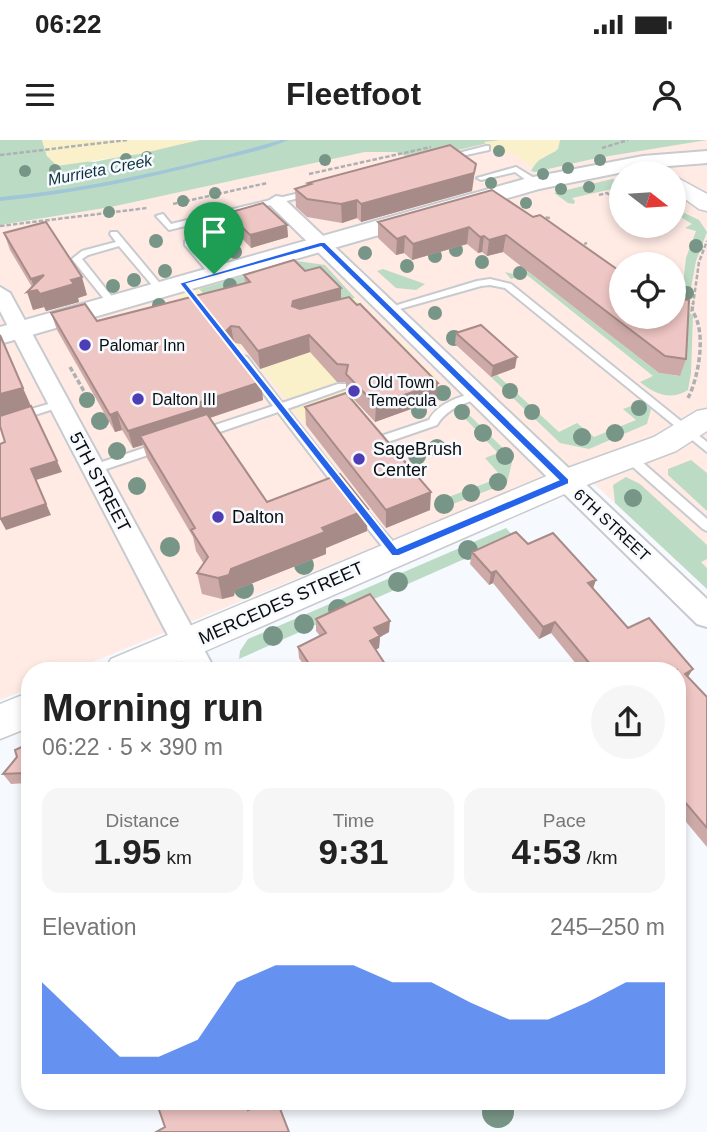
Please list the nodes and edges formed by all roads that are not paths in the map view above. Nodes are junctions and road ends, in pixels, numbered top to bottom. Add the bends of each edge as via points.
1 (486, 148) dead end
2 (707, 148) edge
3 (707, 157) edge
4 (433, 161) edge
5 (658, 161) edge
6 (686, 161) edge
7 (609, 174) edge
8 (481, 178) dead end
9 (536, 183) junction
10 (327, 188) edge
11 (686, 190) edge
12 (276, 201) junction
13 (707, 204) edge
14 (160, 216) dead end
15 (114, 234) dead end
16 (121, 243) junction
17 (188, 243) dead end
18 (323, 244) junction
19 (214, 274) junction
20 (159, 289) junction
21 (0, 293) edge
22 (112, 303) junction
23 (380, 304) junction
24 (10, 333) edge
25 (235, 348) edge
26 (342, 386) dead end
27 (477, 395) junction
28 (59, 404) junction
29 (281, 407) junction
30 (0, 422) edge
31 (692, 429) edge
32 (382, 440) edge
33 (629, 457) junction
34 (94, 469) junction
35 (565, 481) junction
36 (707, 526) edge
37 (395, 553) junction
38 (707, 616) edge
39 (194, 657) edge
40 (167, 662) edge
41 (21, 713) edge
42 (0, 722) edge

1 - 4 lane
2 - 5 main road via 665,154
3 - 6 main road
7 - 9 main road
8 - 9 lane via 516,169
9 - 18 main road
10 - 12 lane
11 - 13 street
12 - 14 lane via 169,228
12 - 18 street, 6TH STREET
15 - 16 lane
16 - 20 lane
16 - 22 lane via 77,259
17 - 19 lane
18 - 19 main road
18 - 23 street, 6TH STREET
19 - 20 main road
20 - 22 main road
21 - 24 street, 5TH STREET
22 - 24 main road
23 - 27 street, 6TH STREET
23 - 31 lane via 480,283 508,286
24 - 28 street, 5TH STREET
25 - 29 lane
26 - 29 lane
27 - 32 lane via 447,407 433,422
27 - 35 street, 6TH STREET
28 - 30 lane
28 - 34 street, 5TH STREET
29 - 34 lane
29 - 37 lane
31 - 33 street, MERCEDES STREET
33 - 35 street, MERCEDES STREET
33 - 36 lane
34 - 39 street, 5TH STREET
35 - 37 street, MERCEDES STREET
35 - 38 street, 6TH STREET
37 - 39 street, MERCEDES STREET
39 - 40 street, MERCEDES STREET
41 - 42 street

